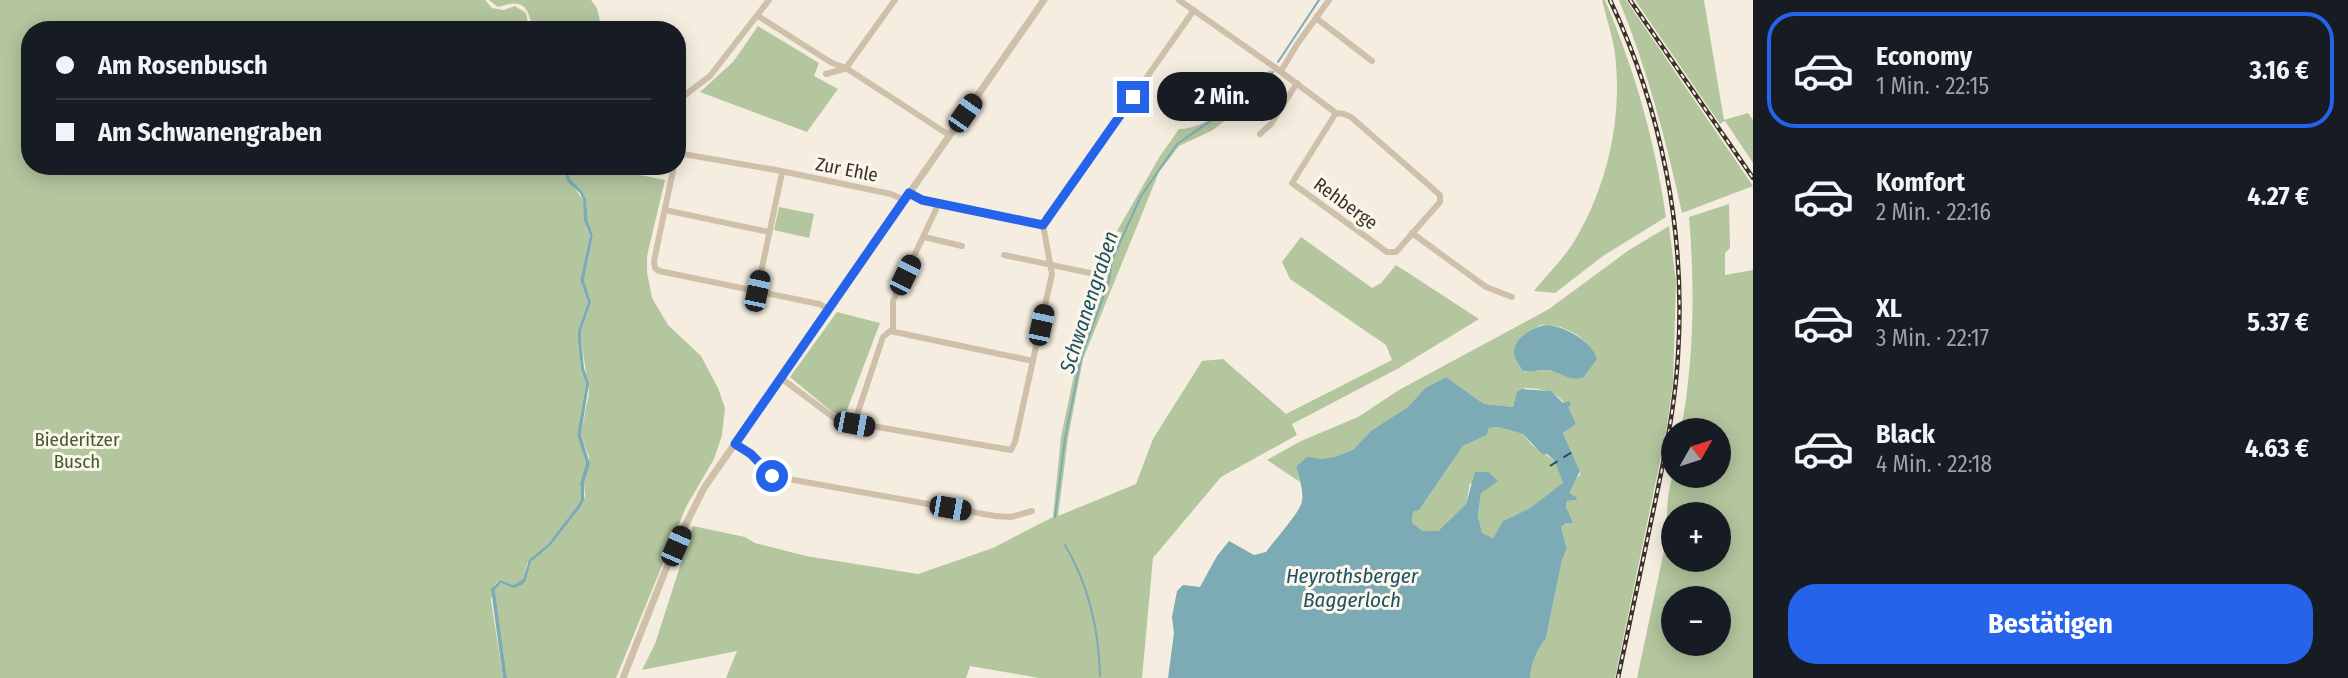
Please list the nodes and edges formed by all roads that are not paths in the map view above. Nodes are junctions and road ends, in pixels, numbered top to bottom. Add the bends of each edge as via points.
1 (769, 0) edge
2 (895, 0) edge
3 (1044, 0) edge
4 (1179, 0) edge
5 (1329, 0) edge
6 (1194, 10) junction
7 (758, 16) junction
8 (1316, 18) junction
9 (1372, 61) dead end
10 (846, 68) junction
11 (1281, 71) junction
12 (826, 74) dead end
13 (1297, 83) junction
14 (686, 94) edge
15 (1336, 113) junction
16 (1260, 134) dead end
17 (949, 135) junction
18 (686, 156) edge
19 (782, 173) junction
20 (672, 175) edge
21 (907, 196) junction
22 (939, 203) junction
23 (665, 210) junction
24 (1043, 225) junction
25 (769, 232) junction
26 (1412, 233) junction
27 (923, 237) junction
28 (962, 246) dead end
29 (1004, 255) dead end
30 (1051, 265) junction
31 (1090, 273) dead end
32 (757, 291) junction
33 (1513, 297) dead end
34 (829, 309) junction
35 (893, 331) junction
36 (1033, 362) junction
37 (780, 378) junction
38 (854, 424) junction
39 (735, 444) junction
40 (1032, 511) dead end
41 (623, 678) edge

1 - 7 street
2 - 10 street
3 - 17 street
4 - 6 street, Rehberge
5 - 8 street
6 - 11 street, Rehberge
6 - 24 street
7 - 10 street
7 - 14 street via 710,76
8 - 9 street
8 - 11 street
10 - 12 street
10 - 17 street
11 - 13 street, Rehberge
13 - 15 street, Rehberge
13 - 16 street
15 - 26 street, Rehberge via 1351,117 1440,195 1440,202
15 - 26 street, Rehberge via 1292,183 1387,252 1396,251
17 - 21 street
18 - 19 street, Zur Ehle
19 - 21 street, Zur Ehle
19 - 25 street
20 - 23 street
21 - 22 street, Zur Ehle
21 - 34 street
22 - 24 street, Zur Ehle
22 - 27 street
23 - 25 street
23 - 32 street via 655,268
24 - 30 street
25 - 32 street
26 - 33 street via 1486,287
27 - 28 street
27 - 35 street via 893,301
29 - 30 street
30 - 31 street
30 - 36 street
32 - 34 street
34 - 37 street
35 - 36 street
35 - 38 street via 884,336
36 - 38 street via 1010,450
37 - 38 street via 832,418
37 - 39 street
39 - 40 street via 772,476 995,516
39 - 41 street via 693,508

